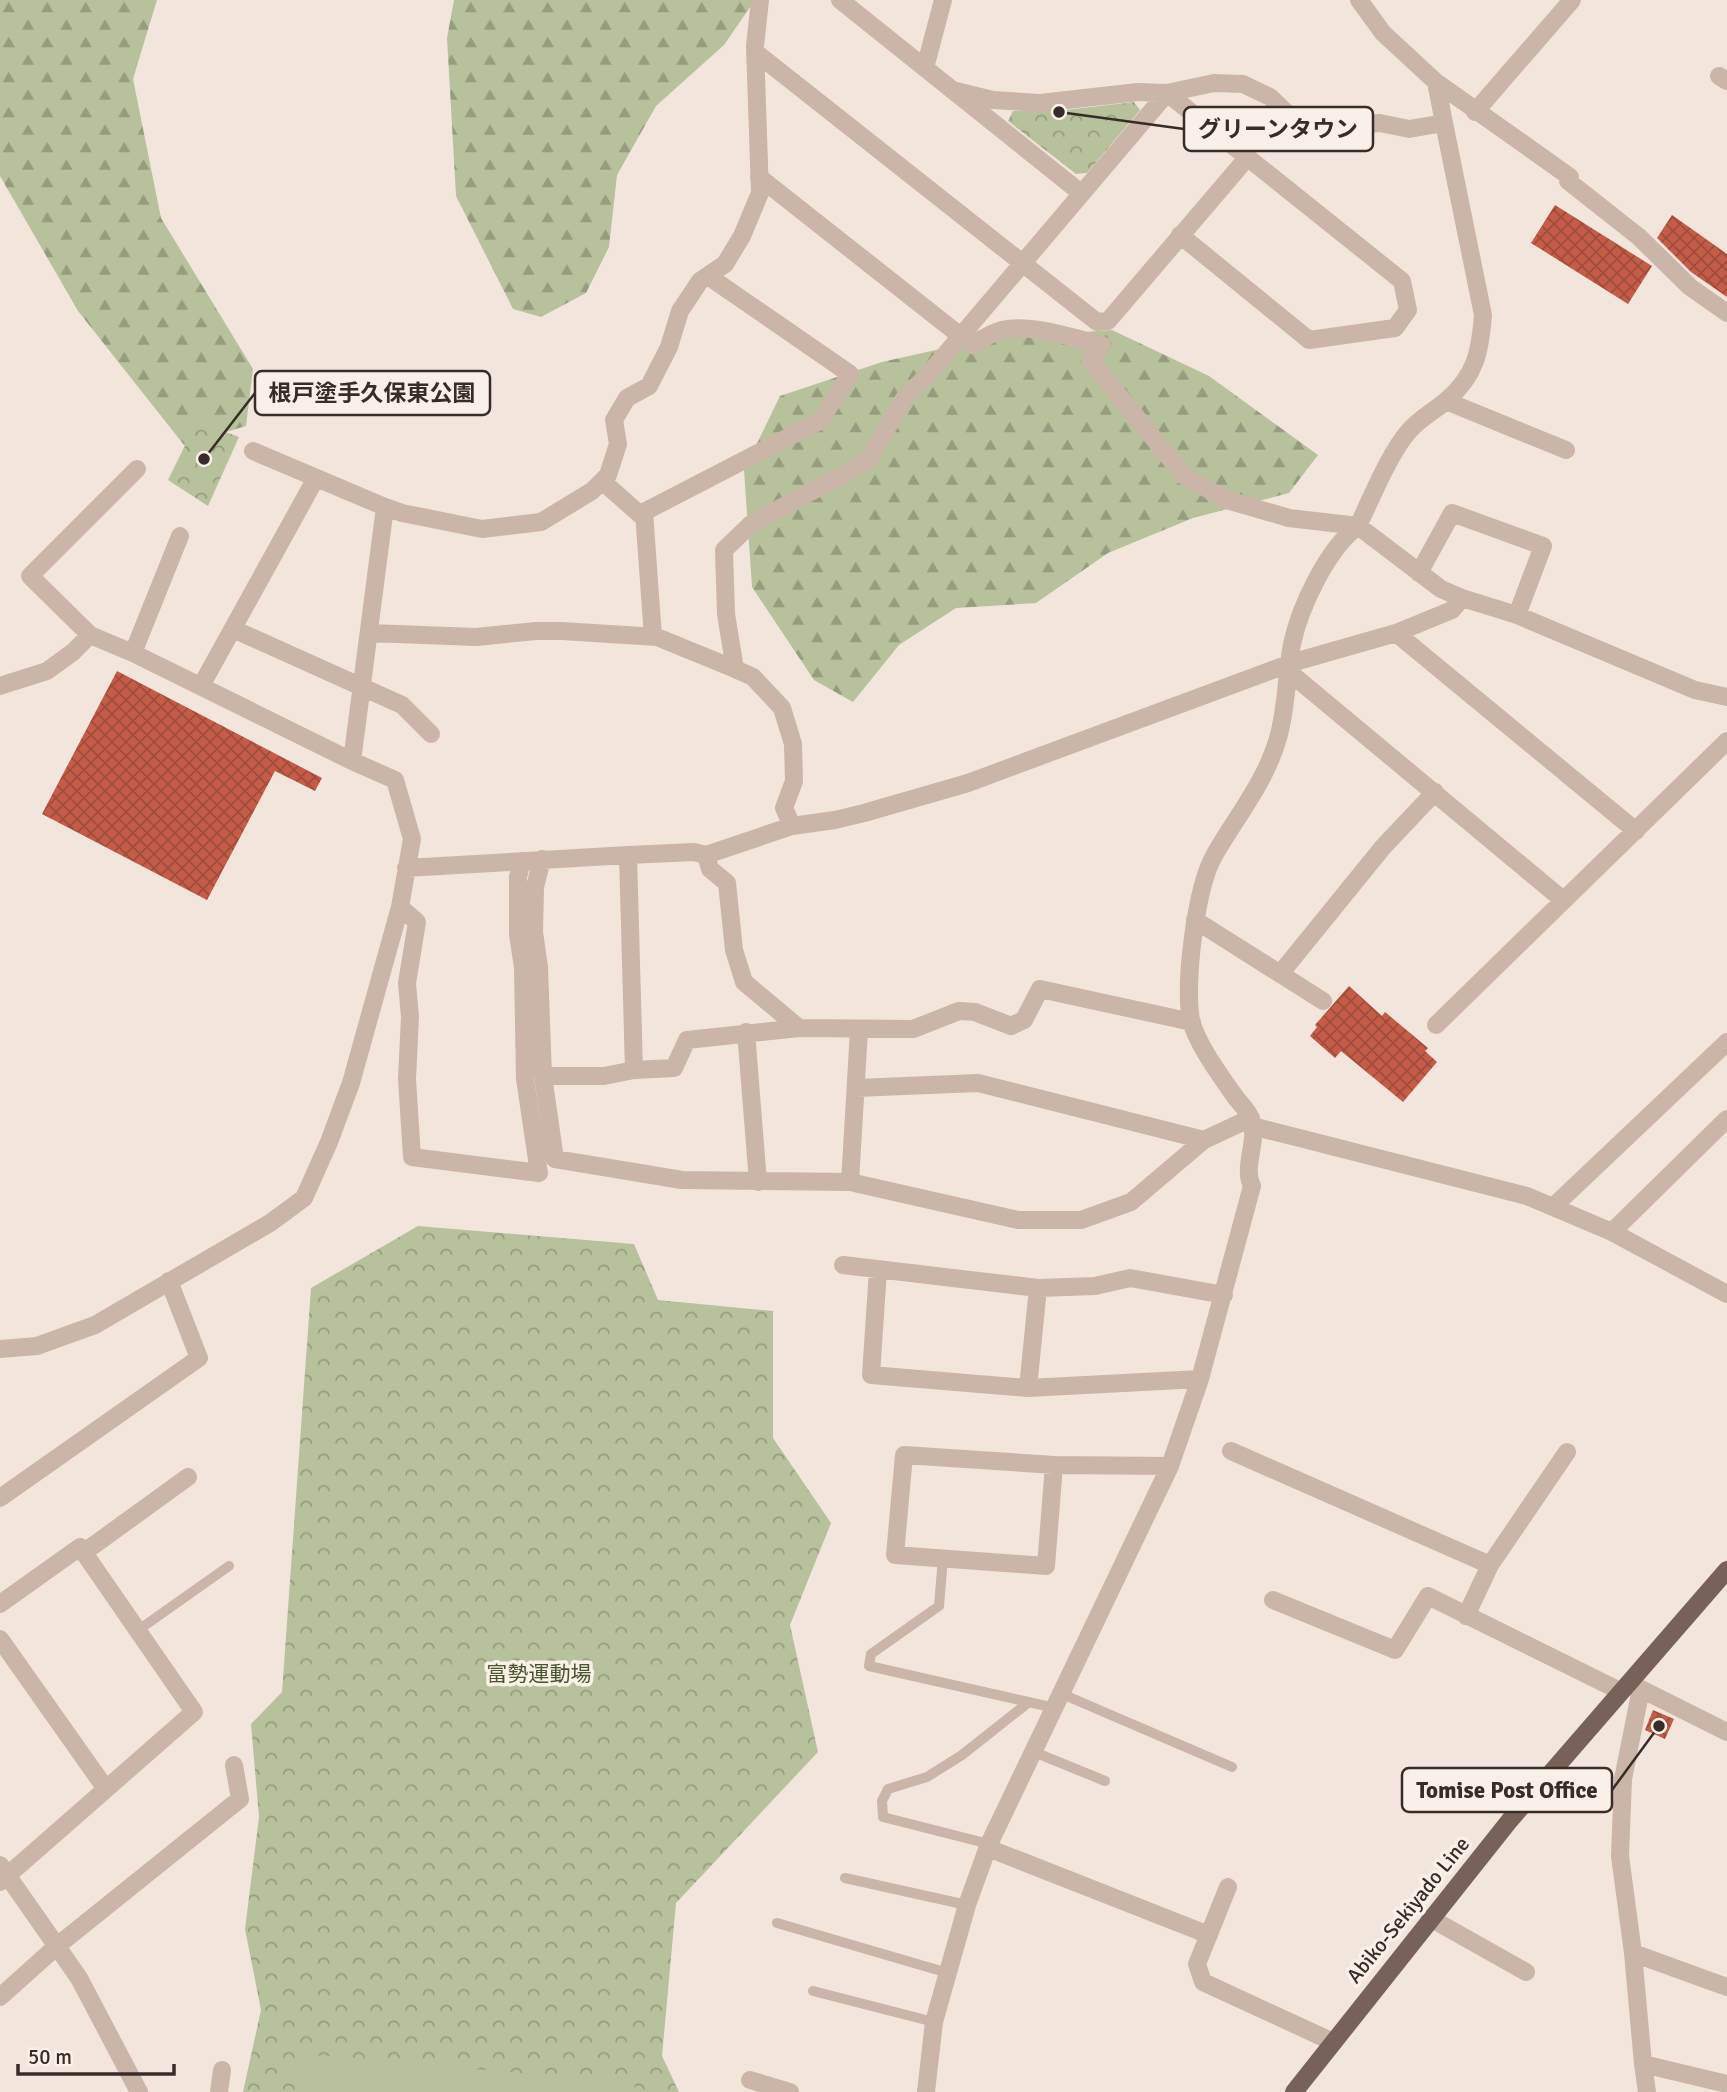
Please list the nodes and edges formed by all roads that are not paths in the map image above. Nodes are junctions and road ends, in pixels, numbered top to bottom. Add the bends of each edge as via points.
1 (760, 0) edge
2 (840, 0) edge
3 (943, 0) edge
4 (1359, 0) edge
5 (1570, 1) edge
6 (755, 52) junction
7 (925, 68) junction
8 (1436, 82) junction
9 (953, 90) junction
10 (1167, 93) junction
11 (1475, 111) junction
12 (1444, 122) junction
13 (1247, 158) junction
14 (759, 177) junction
15 (1082, 193) junction
16 (1180, 235) junction
17 (1022, 262) junction
18 (708, 276) junction
19 (1727, 313) edge
20 (961, 335) junction
21 (1446, 401) junction
22 (253, 450) dead end
23 (1566, 450) dead end
24 (137, 469) dead end
25 (316, 478) junction
26 (602, 481) junction
27 (385, 507) junction
28 (644, 519) junction
29 (1358, 526) junction
30 (180, 536) dead end
31 (1419, 573) junction
32 (1462, 598) junction
33 (1517, 615) junction
34 (233, 629) junction
35 (370, 633) junction
36 (1396, 633) junction
37 (90, 635) junction
38 (653, 637) junction
39 (133, 653) junction
40 (1290, 668) junction
41 (735, 669) junction
42 (0, 686) edge
43 (201, 686) junction
44 (362, 687) junction
45 (1727, 697) edge
46 (431, 734) dead end
47 (1727, 741) edge
48 (352, 761) junction
49 (1435, 792) junction
50 (792, 826) junction
51 (1636, 831) junction
52 (628, 855) junction
53 (706, 855) junction
54 (542, 859) junction
55 (522, 861) junction
56 (406, 868) junction
57 (1563, 900) junction
58 (400, 907) junction
59 (1195, 920) junction
60 (1280, 974) junction
61 (1323, 1001) dead end
62 (1192, 1022) junction
63 (1436, 1025) dead end
64 (799, 1028) junction
65 (859, 1030) junction
66 (746, 1032) junction
67 (1727, 1042) edge
68 (634, 1070) junction
69 (544, 1076) junction
70 (856, 1088) junction
71 (1727, 1119) edge
72 (1251, 1122) junction
73 (1204, 1140) junction
74 (758, 1182) junction
75 (849, 1182) junction
76 (1553, 1207) junction
77 (1612, 1233) junction
78 (843, 1265) dead end
79 (878, 1270) junction
80 (169, 1281) junction
81 (1038, 1288) junction
82 (1727, 1294) edge
83 (1224, 1295) junction
84 (0, 1349) edge
85 (1200, 1378) junction
86 (1028, 1388) junction
87 (1231, 1451) dead end
88 (1567, 1452) dead end
89 (1054, 1465) junction
90 (1170, 1466) junction
91 (188, 1477) dead end
92 (0, 1498) edge
93 (83, 1553) junction
94 (943, 1558) junction
95 (1490, 1565) junction
96 (229, 1566) dead end
97 (1727, 1570) edge
98 (1273, 1600) dead end
99 (0, 1604) edge
100 (1466, 1616) junction
101 (137, 1631) junction
102 (0, 1639) edge
103 (1630, 1688) junction
104 (1059, 1701) junction
105 (1029, 1703) junction
106 (1727, 1732) edge
107 (1034, 1752) junction
108 (234, 1765) dead end
109 (1232, 1767) dead end
110 (1105, 1781) dead end
111 (106, 1789) junction
112 (988, 1846) junction
113 (3, 1874) edge
114 (845, 1878) dead end
115 (1228, 1887) dead end
116 (967, 1905) junction
117 (1430, 1918) junction
118 (777, 1923) dead end
119 (1209, 1935) junction
120 (57, 1946) junction
121 (1633, 1953) junction
122 (1526, 1972) dead end
123 (948, 1973) junction
124 (1727, 1987) edge
125 (813, 1991) dead end
126 (0, 1997) edge
127 (934, 2022) junction
128 (1333, 2042) junction
129 (1643, 2064) junction
130 (222, 2070) dead end
131 (750, 2080) dead end
132 (1727, 2084) edge
133 (139, 2092) edge
134 (219, 2092) edge
135 (790, 2092) edge
136 (926, 2092) edge
137 (1294, 2092) edge
138 (1647, 2092) edge

1 - 6 street
2 - 7 street
3 - 7 street
4 - 8 street via 1383,33
5 - 11 street
6 - 14 street
6 - 17 street
7 - 9 street
8 - 11 street
8 - 12 street
9 - 10 street via 993,100 1040,103
9 - 15 street
10 - 12 street via 1214,83 1243,84 1270,97 1308,129 1380,123 1409,129
10 - 13 street
10 - 15 street
11 - 19 street via 1570,177 1568,181 1639,237 1690,287
12 - 21 street via 1483,315 1472,369
13 - 16 street
13 - 16 street via 1402,281 1408,310 1395,328 1309,340
14 - 18 street via 760,193 742,236 724,264
14 - 20 street
15 - 17 street
16 - 17 street via 1108,321 1097,322
17 - 20 street
18 - 26 street via 680,311 669,348 649,386 627,398 614,420 618,444
18 - 28 street via 850,374 820,421 644,512
20 - 29 street via 972,345 1005,329 1027,329 1102,345 1091,361 1184,477 1227,500 1261,511
20 - 41 street via 905,397 868,461 751,524 724,550 726,614
21 - 23 street
21 - 29 street via 1408,432
22 - 25 street
24 - 37 street via 30,576
25 - 27 street
25 - 34 street
26 - 27 street via 541,522 482,529
26 - 28 street
27 - 35 street
28 - 38 street
29 - 31 street
29 - 40 street via 1334,551 1300,616
30 - 39 street
31 - 32 street
31 - 33 street via 1452,513 1543,546
32 - 33 street
32 - 36 street via 1452,610
33 - 45 street via 1695,690
34 - 43 street
34 - 44 street
35 - 38 street via 476,637 562,631
35 - 44 street
36 - 40 street
36 - 51 street
37 - 39 street
37 - 42 street via 47,671
38 - 41 street
39 - 43 street
40 - 49 street
40 - 50 street via 968,783 845,818
40 - 59 street via 1269,767 1213,857
41 - 50 street via 753,677 782,708 793,744 794,781 785,808
43 - 48 street
44 - 46 street via 402,705
44 - 48 street
47 - 51 street
48 - 56 street via 395,780 412,839
49 - 57 street
49 - 60 street via 1383,847
50 - 53 street
51 - 57 street
52 - 53 street
52 - 54 street
52 - 68 street
53 - 64 street via 710,869 727,883 734,950 744,982
54 - 55 street
54 - 69 street via 534,887 534,932
55 - 56 street
55 - 58 street via 518,934 525,1079 539,1173 412,1157 407,984 417,922
56 - 58 street
57 - 63 street
58 - 80 street via 351,1083 304,1198
59 - 60 street
59 - 62 street via 1189,991
60 - 61 street
62 - 65 street via 1040,989 1024,1020 1012,1026 959,1011 913,1029
62 - 72 street
64 - 65 street
64 - 66 street
65 - 70 street
66 - 68 street via 687,1040 674,1068
66 - 74 street
67 - 76 street
68 - 69 street via 604,1076
69 - 74 street via 555,1159 682,1180
70 - 73 street via 978,1083
70 - 75 street
71 - 77 street
72 - 73 street
72 - 76 street via 1527,1196
72 - 83 street via 1254,1142 1248,1179 1252,1186
73 - 75 street via 1131,1202 1081,1220 1018,1220
74 - 75 street
76 - 77 street
77 - 82 street
78 - 79 street
79 - 81 street
79 - 86 street via 871,1375
80 - 84 street via 95,1325 37,1346
80 - 92 street via 198,1358
81 - 83 street via 1095,1286 1130,1278
81 - 86 street
83 - 85 street
85 - 86 street
85 - 90 street
87 - 95 street
88 - 95 street
89 - 90 street
89 - 94 street via 1046,1566
89 - 94 street via 904,1455 895,1555
90 - 104 street
91 - 93 street
93 - 99 street via 79,1547
93 - 101 street
94 - 105 lane via 939,1606 872,1654 869,1666
95 - 100 street
96 - 101 lane
97 - 103 main road, Abiko-Sekiyado Line
98 - 100 street via 1395,1650 1429,1596
100 - 103 street
101 - 111 street via 194,1712
102 - 111 street
103 - 106 street
103 - 117 main road, Abiko-Sekiyado Line via 1510,1820
103 - 121 street via 1620,1856
104 - 105 lane
104 - 107 street
104 - 109 lane
105 - 112 lane via 927,1777 888,1789 882,1801 883,1817
107 - 110 lane
107 - 112 street
108 - 120 street via 240,1799
111 - 113 street
112 - 116 street
112 - 119 street
113 - 120 street
114 - 116 lane
115 - 119 street
116 - 123 street
117 - 122 street
117 - 128 main road, Abiko-Sekiyado Line
118 - 123 lane
119 - 128 street via 1197,1964 1203,1982
120 - 126 street
120 - 133 street via 79,1978
121 - 124 street
121 - 129 street
123 - 127 street
125 - 127 lane
127 - 136 street
128 - 137 main road, Abiko-Sekiyado Line
129 - 132 street
129 - 138 street
130 - 134 street
131 - 135 street

